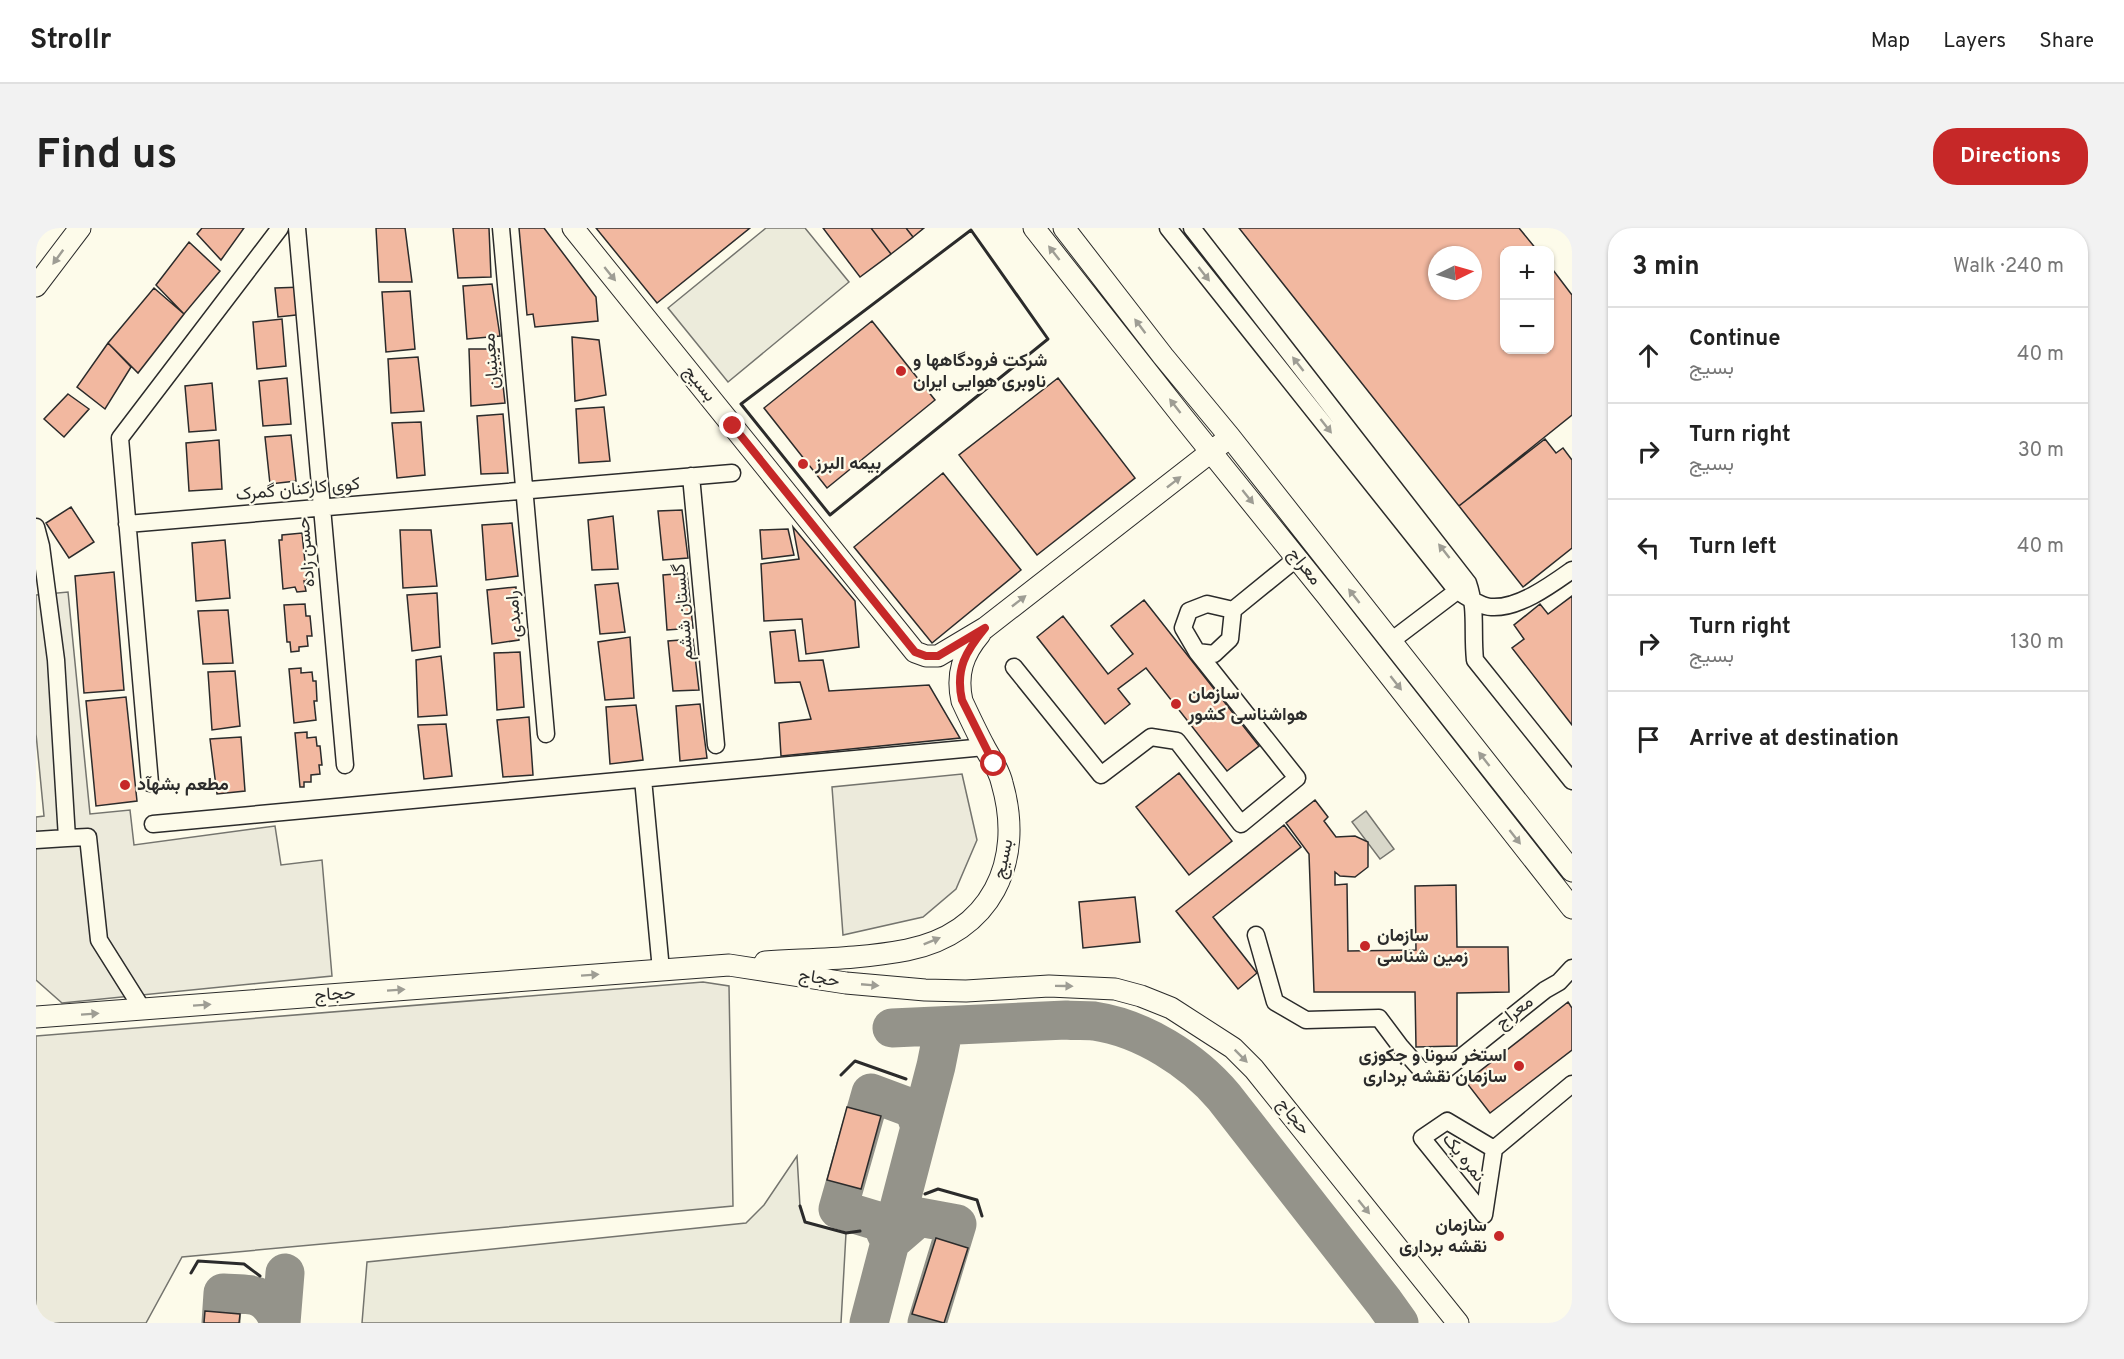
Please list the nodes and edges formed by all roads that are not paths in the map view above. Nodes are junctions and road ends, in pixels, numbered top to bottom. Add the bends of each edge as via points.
1 (80, 228) edge
2 (279, 228) edge
3 (297, 228) edge
4 (501, 228) edge
5 (573, 228) edge
6 (1034, 228) edge
7 (1064, 228) edge
8 (1168, 228) edge
9 (1192, 228) edge
10 (38, 280) edge
11 (1230, 437) junction
12 (1212, 452) junction
13 (732, 473) dead end
14 (691, 476) junction
15 (523, 490) junction
16 (323, 507) junction
17 (127, 524) junction
18 (36, 527) edge
19 (1297, 558) junction
20 (1572, 570) edge
21 (1457, 591) junction
22 (42, 600) edge
23 (1474, 600) junction
24 (1233, 610) junction
25 (985, 628) junction
26 (1390, 641) junction
27 (1197, 652) junction
28 (1374, 655) junction
29 (1014, 667) dead end
30 (546, 734) dead end
31 (716, 744) dead end
32 (985, 747) junction
33 (345, 765) dead end
34 (643, 779) junction
35 (1572, 781) edge
36 (150, 783) dead end
37 (153, 824) dead end
38 (67, 838) junction
39 (36, 840) edge
40 (1572, 871) edge
41 (1572, 908) edge
42 (1256, 934) dead end
43 (729, 965) junction
44 (1572, 968) edge
45 (661, 970) junction
46 (143, 1010) junction
47 (36, 1017) edge
48 (1572, 1084) edge
49 (1494, 1149) junction
50 (1458, 1323) edge

1 -> 10 main road
2 - 17 street via 120,438
3 - 16 street, حسن زاده
4 - 15 street, معینیان
5 -> 25 main road, بسیج via 915,652 938,656
12 -> 6 main road, معراج
11 -> 7 main road, معراج
8 -> 21 street
23 -> 9 street via 1468,583
11 - 12 main road
26 -> 11 main road, معراج
12 -> 19 main road, معراج
25 -> 12 main road
13 - 14 street, کوی کارکنان گمرک
14 - 15 street, کوی کارکنان گمرک
14 - 31 street, گلستان ششم
15 - 16 street, کوی کارکنان گمرک
15 - 30 street, رامبدی
16 - 17 street, کوی کارکنان گمرک
16 - 33 street, حسن زاده
17 - 36 street
18 - 22 street via 41,546
19 - 24 street
19 - 28 main road, معراج
20 - 23 street via 1518,602 1490,607
21 - 23 street
21 - 26 street
22 - 38 street via 56,660
23 - 35 street via 1475,660
24 - 27 street via 1230,639 1214,654
24 - 27 street via 1207,604 1189,611 1183,628
25 - 32 main road, بسیج via 968,648 959,689
26 - 28 main road
40 -> 26 main road, معراج
27 - 29 street via 1297,778 1241,824 1177,741 1151,737 1101,775
28 -> 41 main road, معراج
32 - 34 street
43 -> 32 main road, بسیج via 909,949 953,932 971,919 998,886 1010,840 1002,780
34 - 37 street
34 - 45 street
38 - 39 street
38 - 46 street via 87,837 99,940
42 - 44 street, معراج via 1275,1002 1306,1020 1379,1018 1422,1071 1444,1071
43 - 45 main road, حجاج
43 -> 50 main road, حجاج via 846,983 926,990 1049,986 1115,989 1171,1008 1233,1048 1254,1069
46 -> 45 main road, حجاج
47 -> 46 main road, حجاج
48 - 49 street, نمره یک
49 - 49 street, نمره یک via 1447,1121 1422,1138 1484,1215

